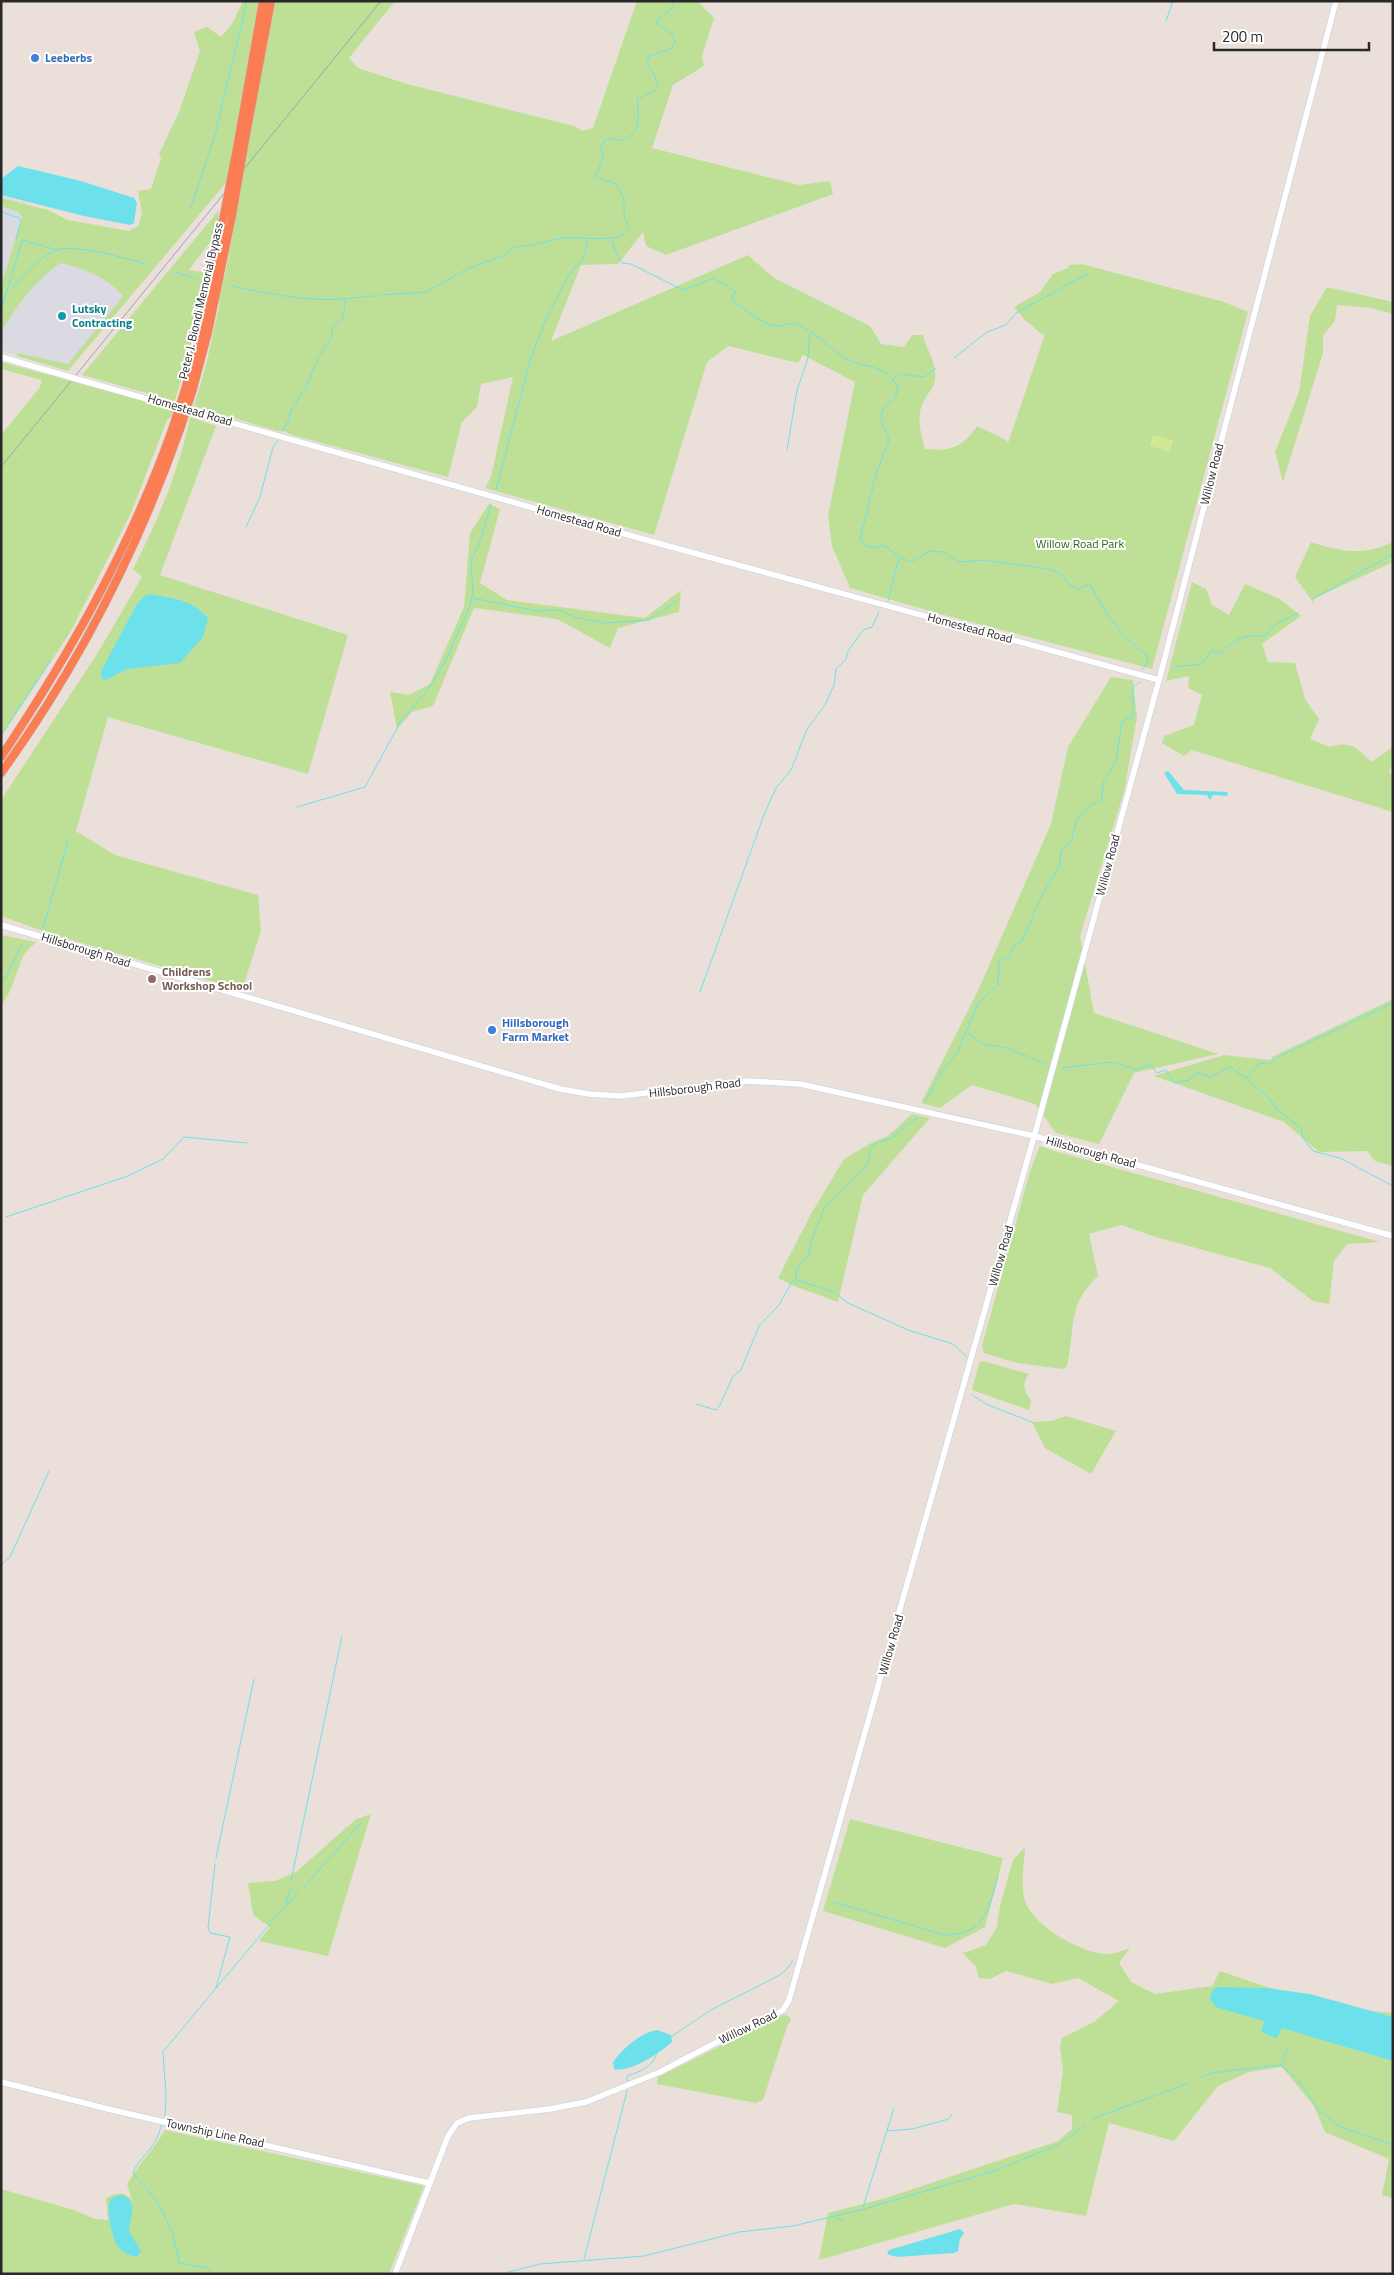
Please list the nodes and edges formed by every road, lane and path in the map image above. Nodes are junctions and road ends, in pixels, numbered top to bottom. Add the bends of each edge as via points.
1 (263, 1) edge
2 (271, 1) edge
3 (1336, 1) edge
4 (1, 357) edge
5 (188, 391) junction
6 (176, 428) junction
7 (1158, 680) junction
8 (1, 757) edge
9 (1, 773) edge
10 (1, 925) edge
11 (1034, 1136) junction
12 (1393, 1236) edge
13 (1, 2082) edge
14 (429, 2183) junction
15 (394, 2274) edge

1 - 5 highway, Peter J. Biondi Memorial Bypass, bridge
2 - 5 highway, Peter J. Biondi Memorial Bypass, bridge via 210,324
3 - 7 street, Willow Road
4 - 7 street, Homestead Road, bridge via 657,543
5 - 6 highway, Peter J. Biondi Memorial Bypass, bridge
6 - 8 highway, Peter J. Biondi Memorial Bypass via 100,596 63,662
6 - 9 highway, Peter J. Biondi Memorial Bypass via 157,493 113,588 36,722
7 - 11 street, Willow Road
10 - 11 street, Hillsborough Road via 574,1092 620,1096 748,1081 786,1082
11 - 12 street, Hillsborough Road
11 - 14 street, Willow Road via 787,2004 773,2016 667,2068 586,2102 463,2119 452,2128
13 - 14 street, Township Line Road
14 - 15 street, Willow Road

